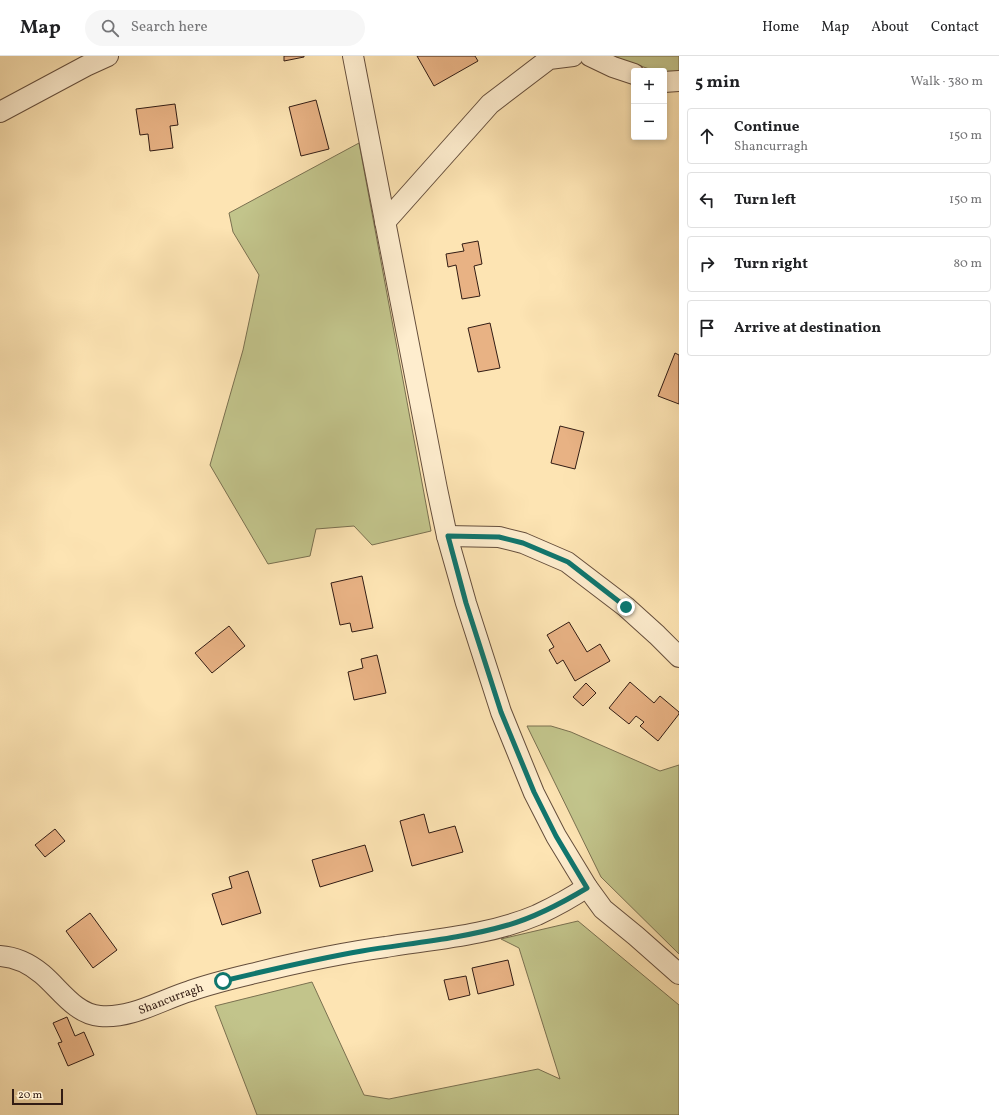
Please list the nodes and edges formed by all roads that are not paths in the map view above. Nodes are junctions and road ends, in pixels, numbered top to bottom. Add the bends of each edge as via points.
1 (108, 56) edge
2 (353, 56) edge
3 (573, 56) edge
4 (590, 56) edge
5 (631, 73) edge
6 (679, 81) edge
7 (667, 82) edge
8 (0, 112) edge
9 (385, 222) junction
10 (448, 536) junction
11 (679, 657) edge
12 (587, 888) junction
13 (0, 956) edge
14 (679, 974) edge

1 - 8 street
2 - 9 street
3 - 9 street via 549,60 490,104
4 - 5 street
6 - 7 street
9 - 10 street
10 - 11 street via 499,537 523,543 568,562 626,607
10 - 12 street via 466,603 501,712 534,792 556,836
12 - 13 street, Shancurragh via 554,907 508,925 460,936 347,953 261,972 189,991 114,1016 92,1015 85,1012 31,966 15,958
12 - 14 street via 603,910

